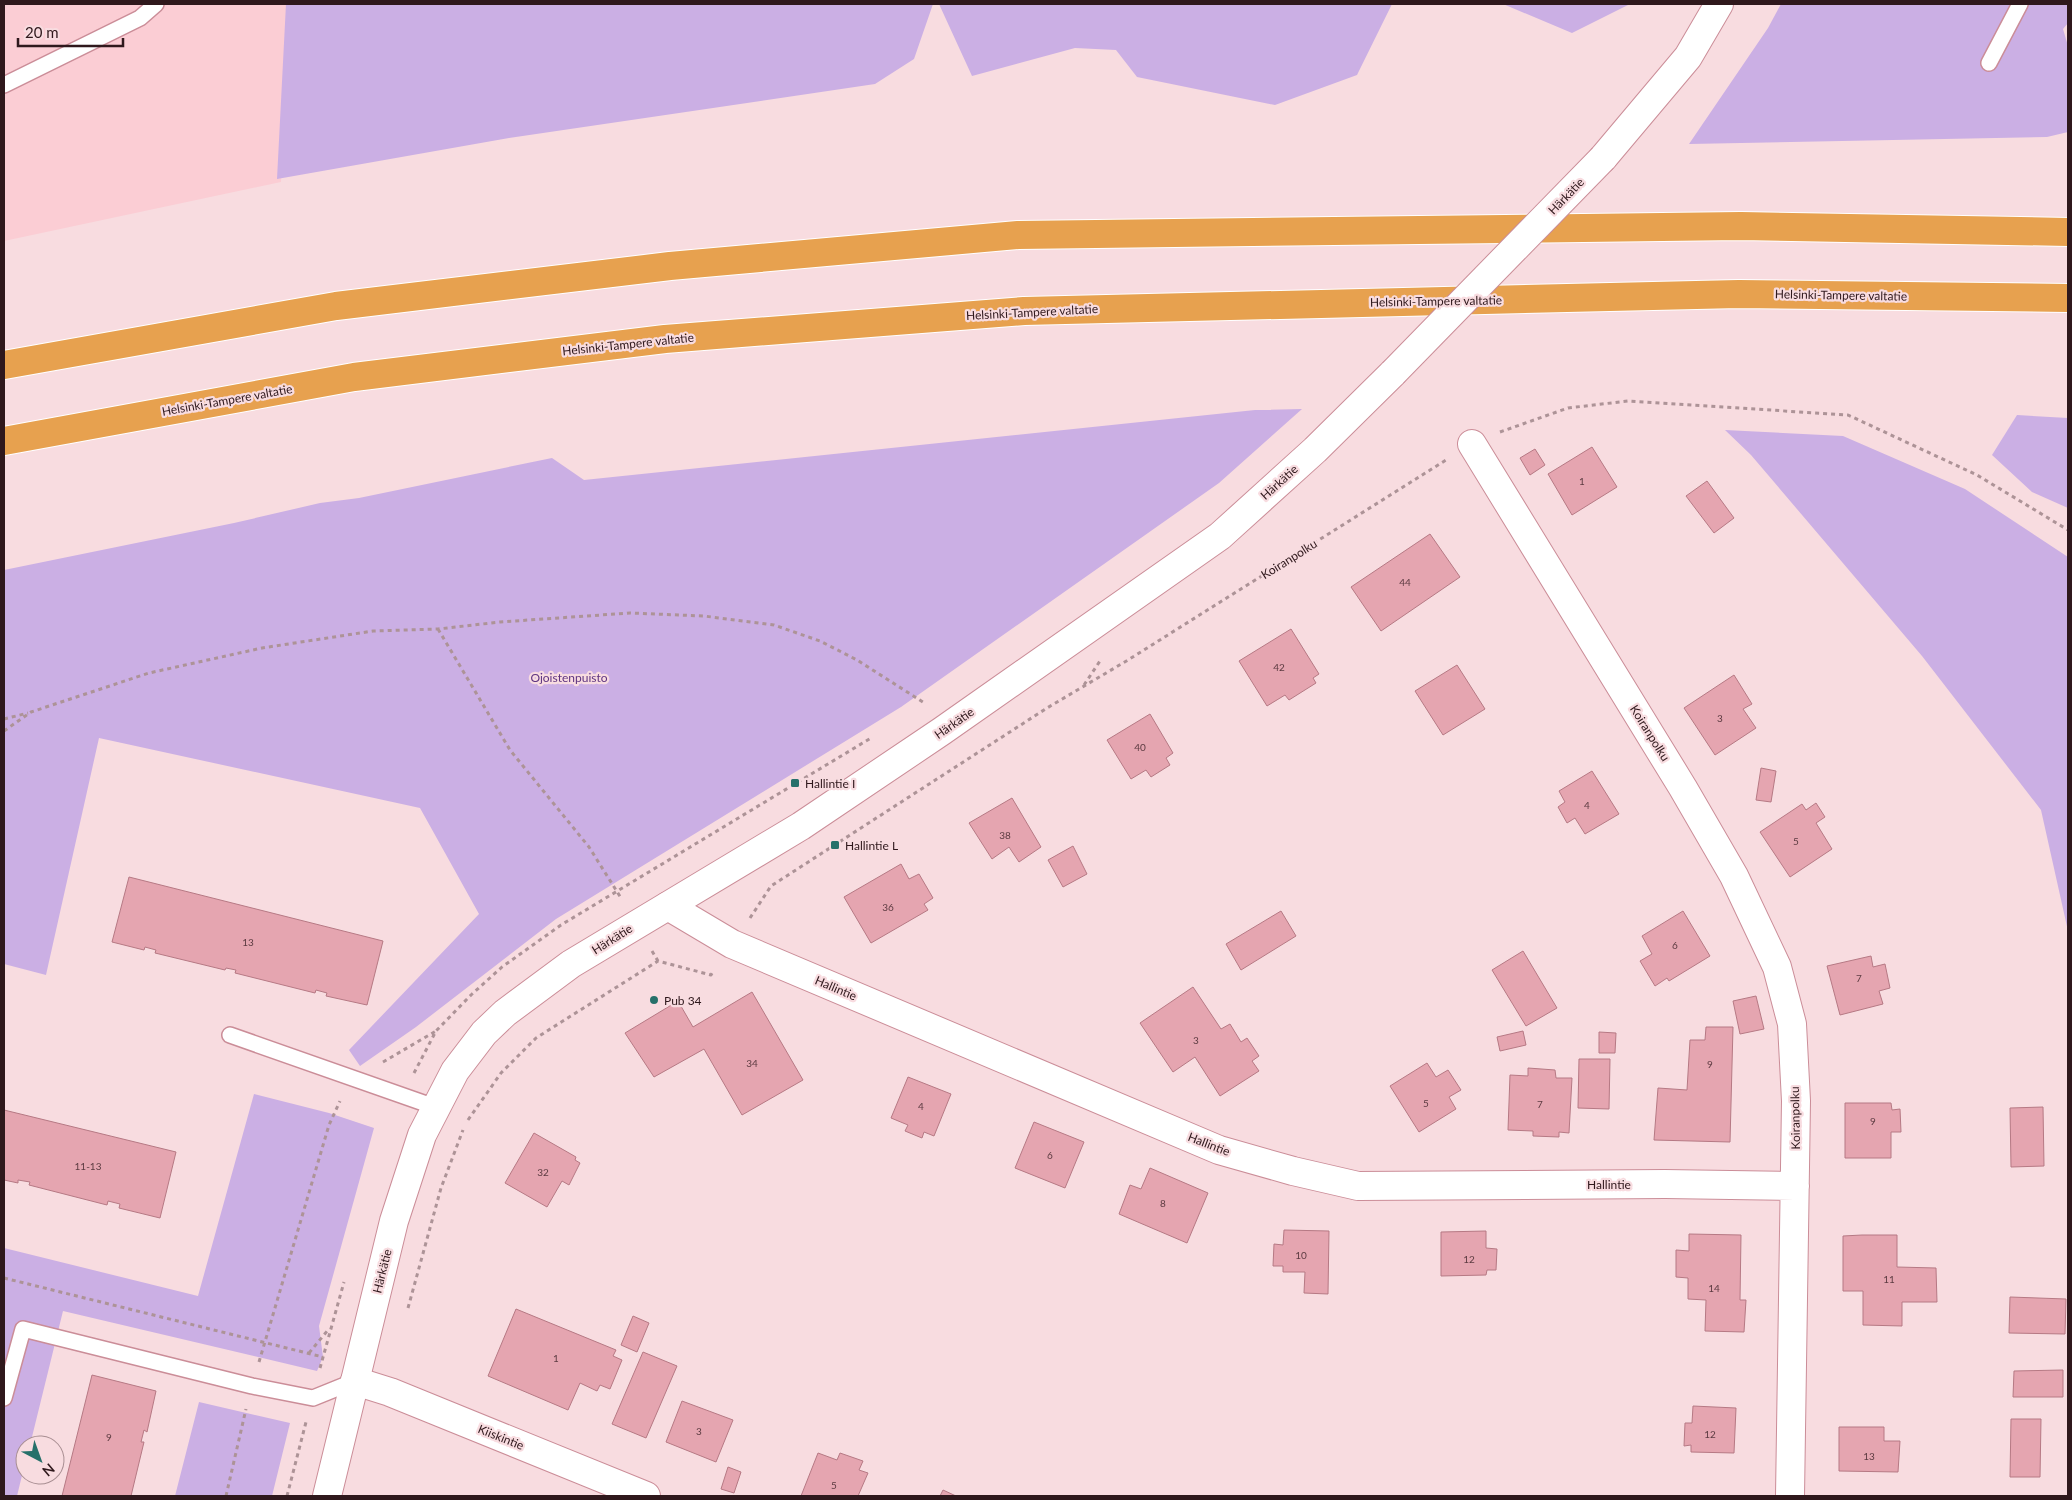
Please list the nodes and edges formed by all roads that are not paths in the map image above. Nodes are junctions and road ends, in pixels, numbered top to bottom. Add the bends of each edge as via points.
1 (156, 4) edge
2 (1719, 4) edge
3 (2020, 4) edge
4 (1989, 63) dead end
5 (4, 85) edge
6 (2068, 232) edge
7 (2068, 298) edge
8 (4, 365) edge
9 (4, 441) edge
10 (1472, 444) road end
11 (668, 906) junction
12 (230, 1035) dead end
13 (435, 1107) junction
14 (1795, 1186) junction
15 (355, 1381) junction
16 (4, 1398) edge
17 (327, 1496) edge
18 (646, 1496) edge
19 (1790, 1496) edge

1 - 5 lane via 140,18
2 - 11 street, Härkätie, bridge via 1688,57 1603,158 1315,450 1220,536 817,815
3 - 4 lane
6 - 8 highway via 1741,226 1018,235 670,266 336,306
7 - 9 highway, Helsinki-Tampere valtatie via 1739,294 1024,311 665,339 354,377
10 - 14 street, Koiranpolku via 1683,788 1734,876 1777,967 1792,1024 1796,1101
11 - 13 street, Härkätie via 572,964 505,1013 484,1032 455,1071
11 - 14 street, Hallintie via 732,944 1219,1150 1293,1171 1358,1186
12 - 13 lane
13 - 15 street, Härkätie via 422,1135 394,1221
14 - 19 street, Koiranpolku
15 - 16 lane via 313,1398 22,1329
15 - 17 street, Härkätie
15 - 18 street, Kiiskintie

